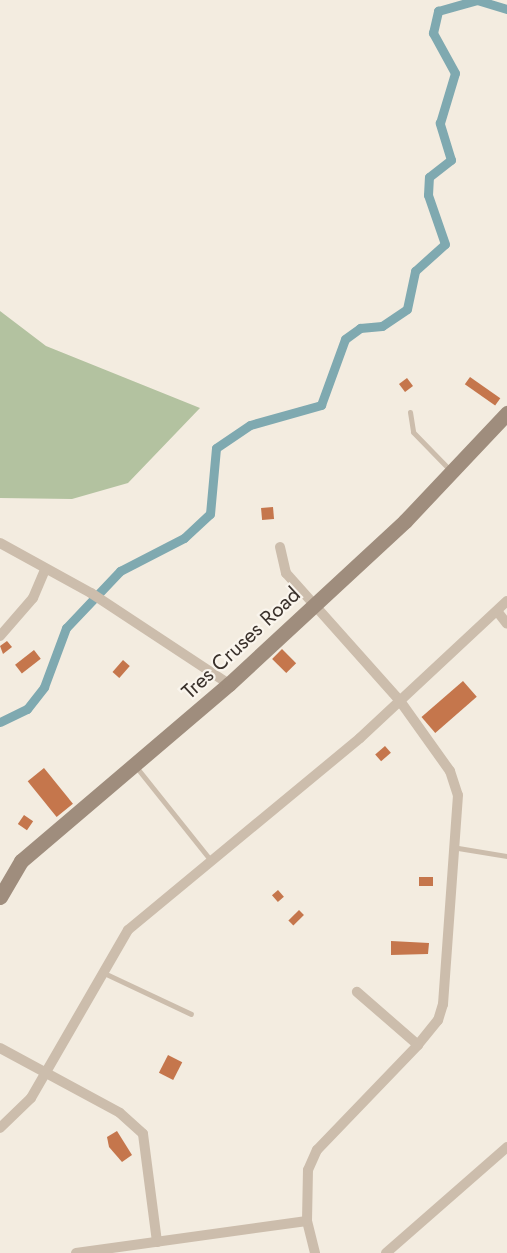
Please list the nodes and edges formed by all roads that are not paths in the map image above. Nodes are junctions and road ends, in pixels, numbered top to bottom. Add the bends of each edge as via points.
1 (410, 412) dead end
2 (507, 413) edge
3 (452, 472) junction
4 (0, 543) edge
5 (280, 547) dead end
6 (45, 570) junction
7 (507, 601) edge
8 (312, 605) junction
9 (497, 611) junction
10 (507, 624) edge
11 (0, 636) edge
12 (229, 684) junction
13 (400, 701) junction
14 (137, 768) junction
15 (458, 848) junction
16 (507, 856) edge
17 (212, 862) junction
18 (0, 897) edge
19 (100, 971) junction
20 (357, 992) dead end
21 (191, 1014) dead end
22 (418, 1045) junction
23 (0, 1048) edge
24 (46, 1074) junction
25 (0, 1128) edge
26 (507, 1147) edge
27 (307, 1221) junction
28 (157, 1242) junction
29 (76, 1253) edge
30 (315, 1253) edge
31 (387, 1253) edge

1 - 3 lane via 413,432
2 - 3 main road, Tres Cruses Road
3 - 8 main road, Tres Cruses Road
4 - 6 street
5 - 8 street via 286,573
6 - 11 street via 33,598
6 - 12 street via 91,593
7 - 9 street
8 - 12 main road, Tres Cruses Road
8 - 13 street
9 - 10 street
9 - 13 street
12 - 14 main road, Tres Cruses Road
13 - 15 street via 450,771 458,795
13 - 17 street
14 - 17 lane
14 - 18 main road, Tres Cruses Road via 21,861
15 - 16 lane
15 - 22 street via 442,1004 438,1020
17 - 19 street via 128,930
19 - 21 lane
19 - 24 street
20 - 22 street
22 - 27 street via 317,1150 308,1170
23 - 24 street
24 - 25 street
24 - 28 street via 120,1113 143,1134
26 - 31 street
27 - 28 street
27 - 30 street
28 - 29 street

